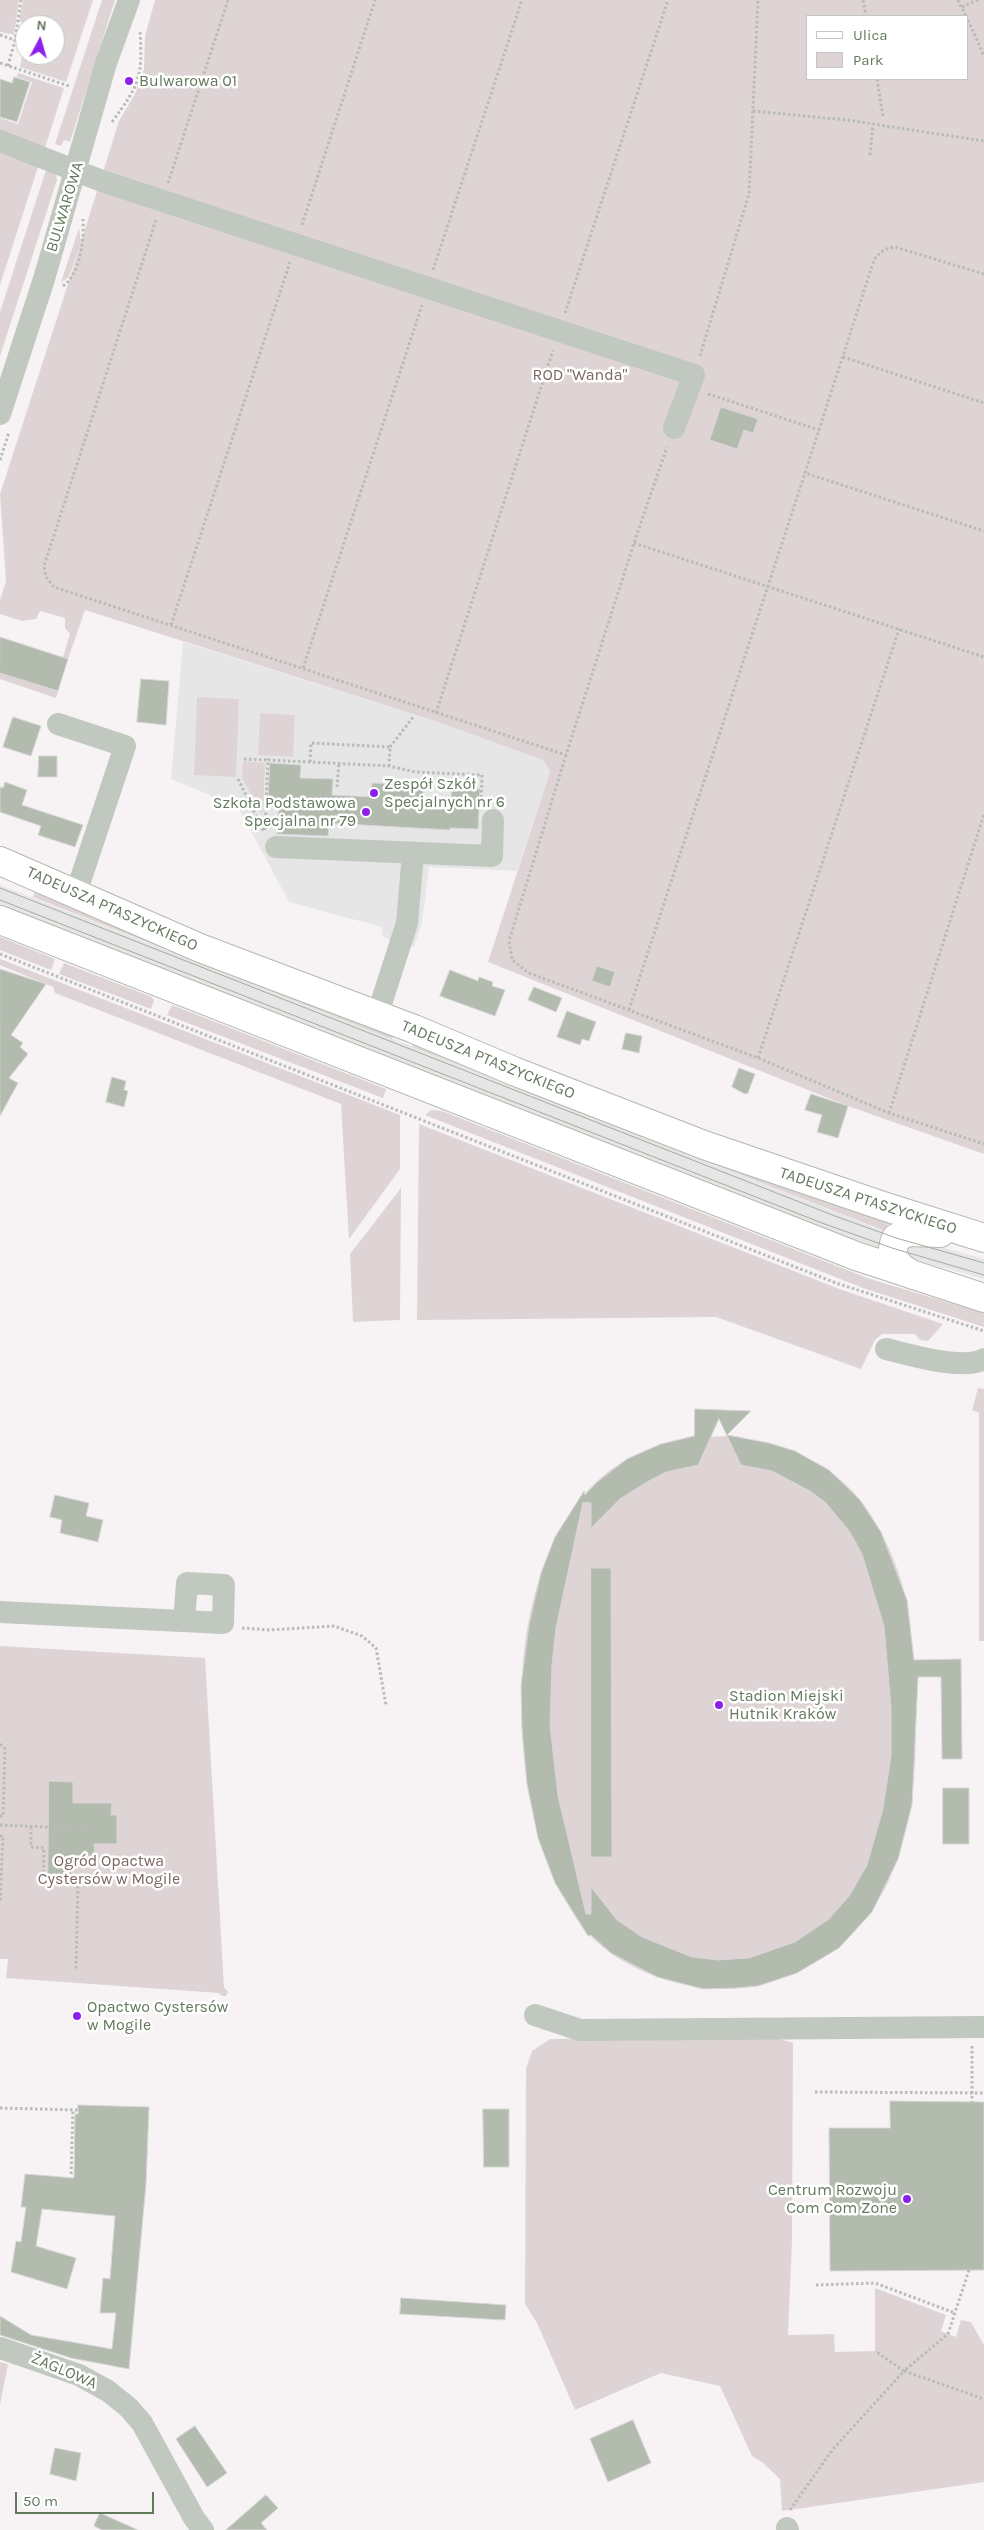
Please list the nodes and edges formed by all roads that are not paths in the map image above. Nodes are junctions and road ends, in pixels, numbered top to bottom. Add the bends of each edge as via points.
1 (129, 0) edge
2 (0, 141) edge
3 (75, 171) junction
4 (0, 414) edge
5 (674, 428) road end
6 (58, 724) dead end
7 (493, 820) road end
8 (276, 847) dead end
9 (413, 854) junction
10 (0, 861) edge
11 (76, 893) junction
12 (0, 920) edge
13 (377, 1016) junction
14 (980, 1237) edge
15 (913, 1276) junction
16 (984, 1298) edge
17 (886, 1349) dead end
18 (984, 1359) edge
19 (0, 1612) edge
20 (184, 1621) junction
21 (535, 2015) dead end
22 (978, 2036) edge
23 (0, 2348) edge
24 (203, 2530) edge

1 - 3 street, BULWAROWA via 106,63
2 - 3 street
3 - 4 street, BULWAROWA
3 - 5 street via 559,331 692,382
6 - 11 street via 125,746
7 - 9 street via 492,856
8 - 9 street
9 - 13 street via 408,923
10 - 11 main road, TADEUSZA PTASZYCKIEGO
11 - 13 main road, TADEUSZA PTASZYCKIEGO via 200,948
12 - 15 main road via 672,1185
13 - 14 main road, TADEUSZA PTASZYCKIEGO via 737,1157
14 - 15 main road via 914,1232 899,1235 894,1243 893,1258 900,1268
15 - 16 main road
17 - 18 street via 933,1360 976,1364
19 - 20 street
20 - 20 street via 223,1623 224,1585 187,1583
21 - 22 street via 580,2030
23 - 24 street, ŻAGLOWA via 79,2375 128,2407 142,2423

